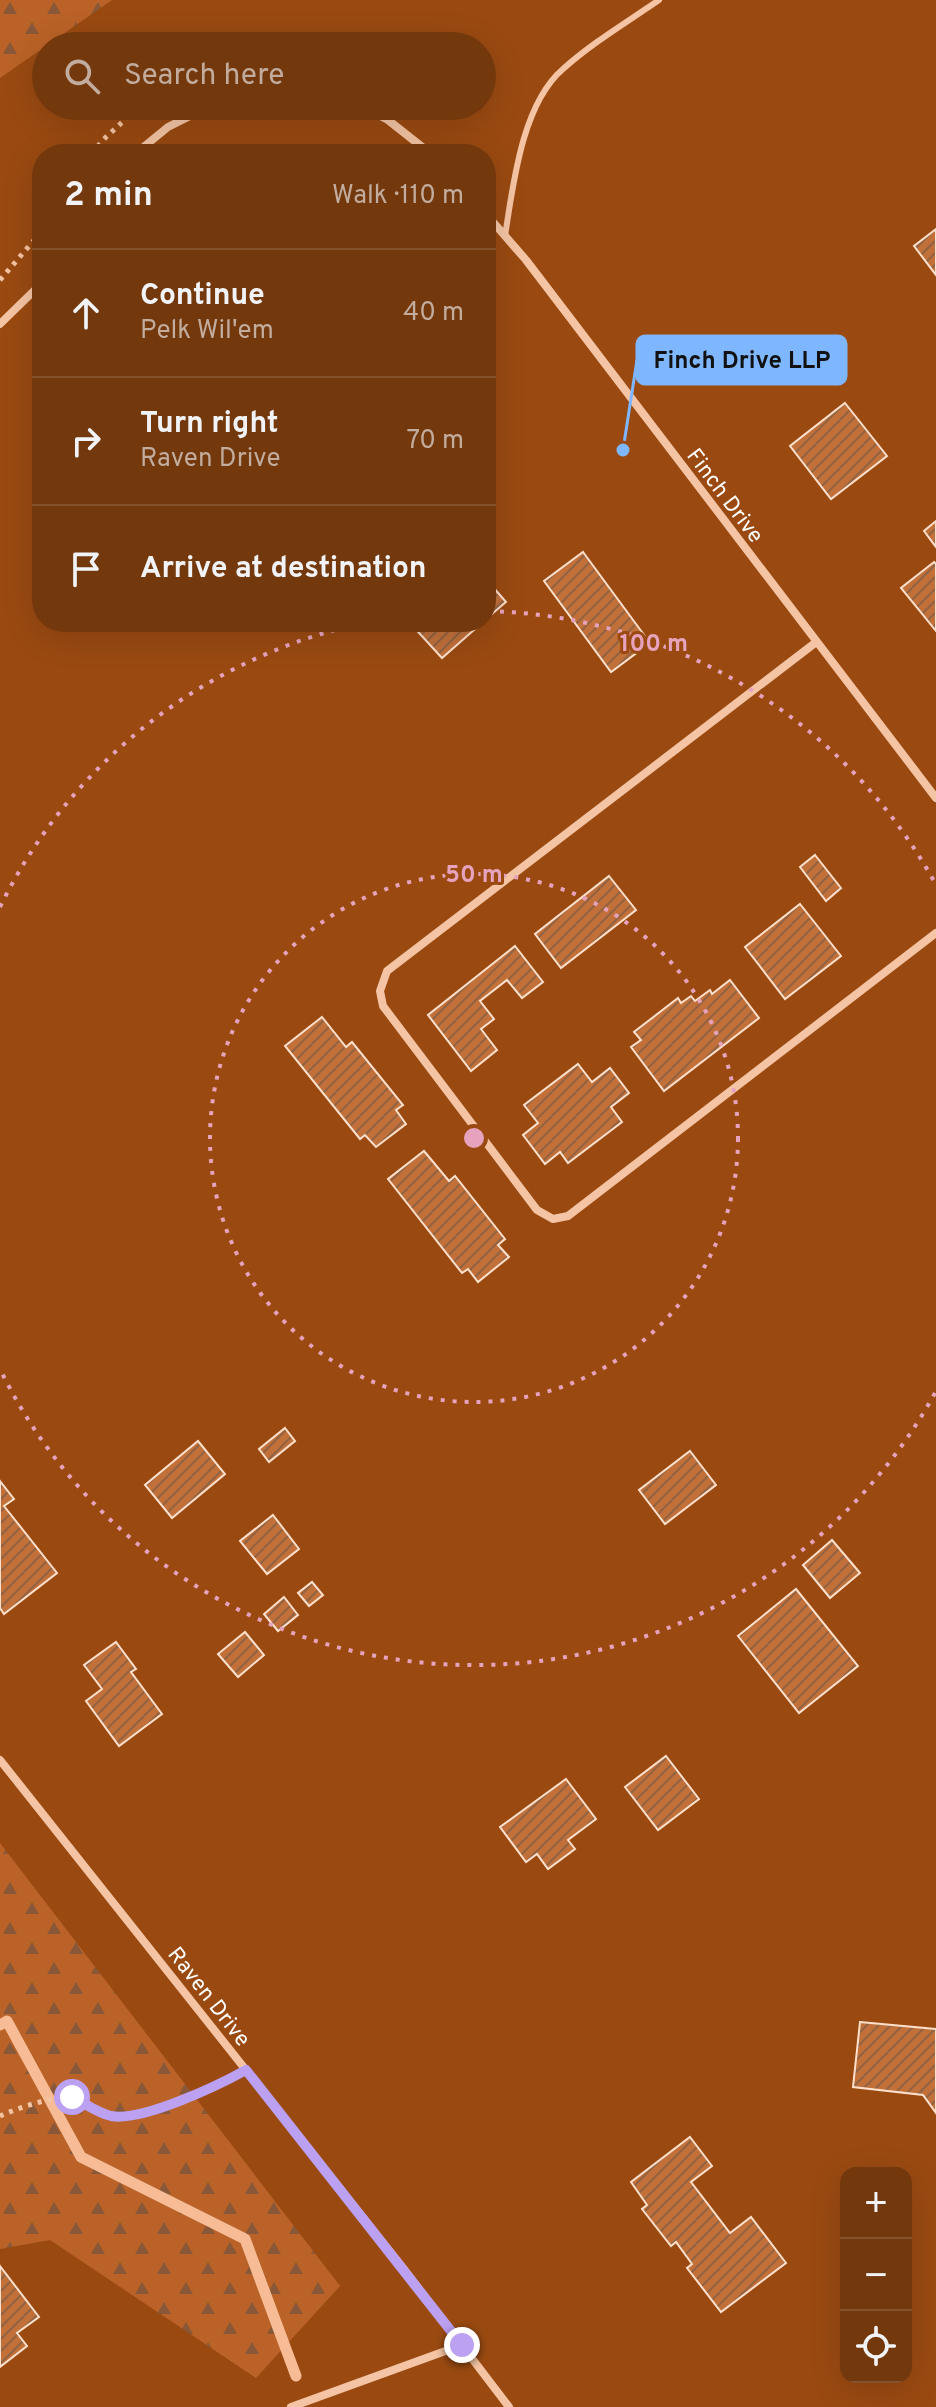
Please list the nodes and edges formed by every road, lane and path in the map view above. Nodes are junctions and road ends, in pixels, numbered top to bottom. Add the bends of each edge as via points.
1 (659, 0) edge
2 (123, 120) edge
3 (182, 120) edge
4 (388, 120) edge
5 (100, 144) edge
6 (147, 144) edge
7 (418, 144) edge
8 (496, 226) edge
9 (505, 236) junction
10 (32, 243) edge
11 (0, 280) edge
12 (32, 293) edge
13 (0, 324) edge
14 (815, 643) junction
15 (936, 798) edge
16 (936, 933) edge
17 (0, 1760) edge
18 (246, 2070) junction
19 (0, 2116) edge
20 (462, 2345) junction
21 (291, 2407) edge
22 (509, 2407) edge

1 - 9 lane via 561,70 536,104 515,174
2 - 5 path
3 - 6 street
4 - 7 street
8 - 9 street, Finch Drive
9 - 14 street, Finch Drive
10 - 11 path
12 - 13 street
14 - 15 street, Finch Drive
14 - 16 street via 387,971 380,991 383,1006 537,1210 553,1219 568,1216
17 - 18 street, Raven Drive
18 - 19 path via 214,2088 126,2116 110,2115 72,2097
18 - 20 street, Raven Drive
20 - 21 street
20 - 22 street, Raven Drive

